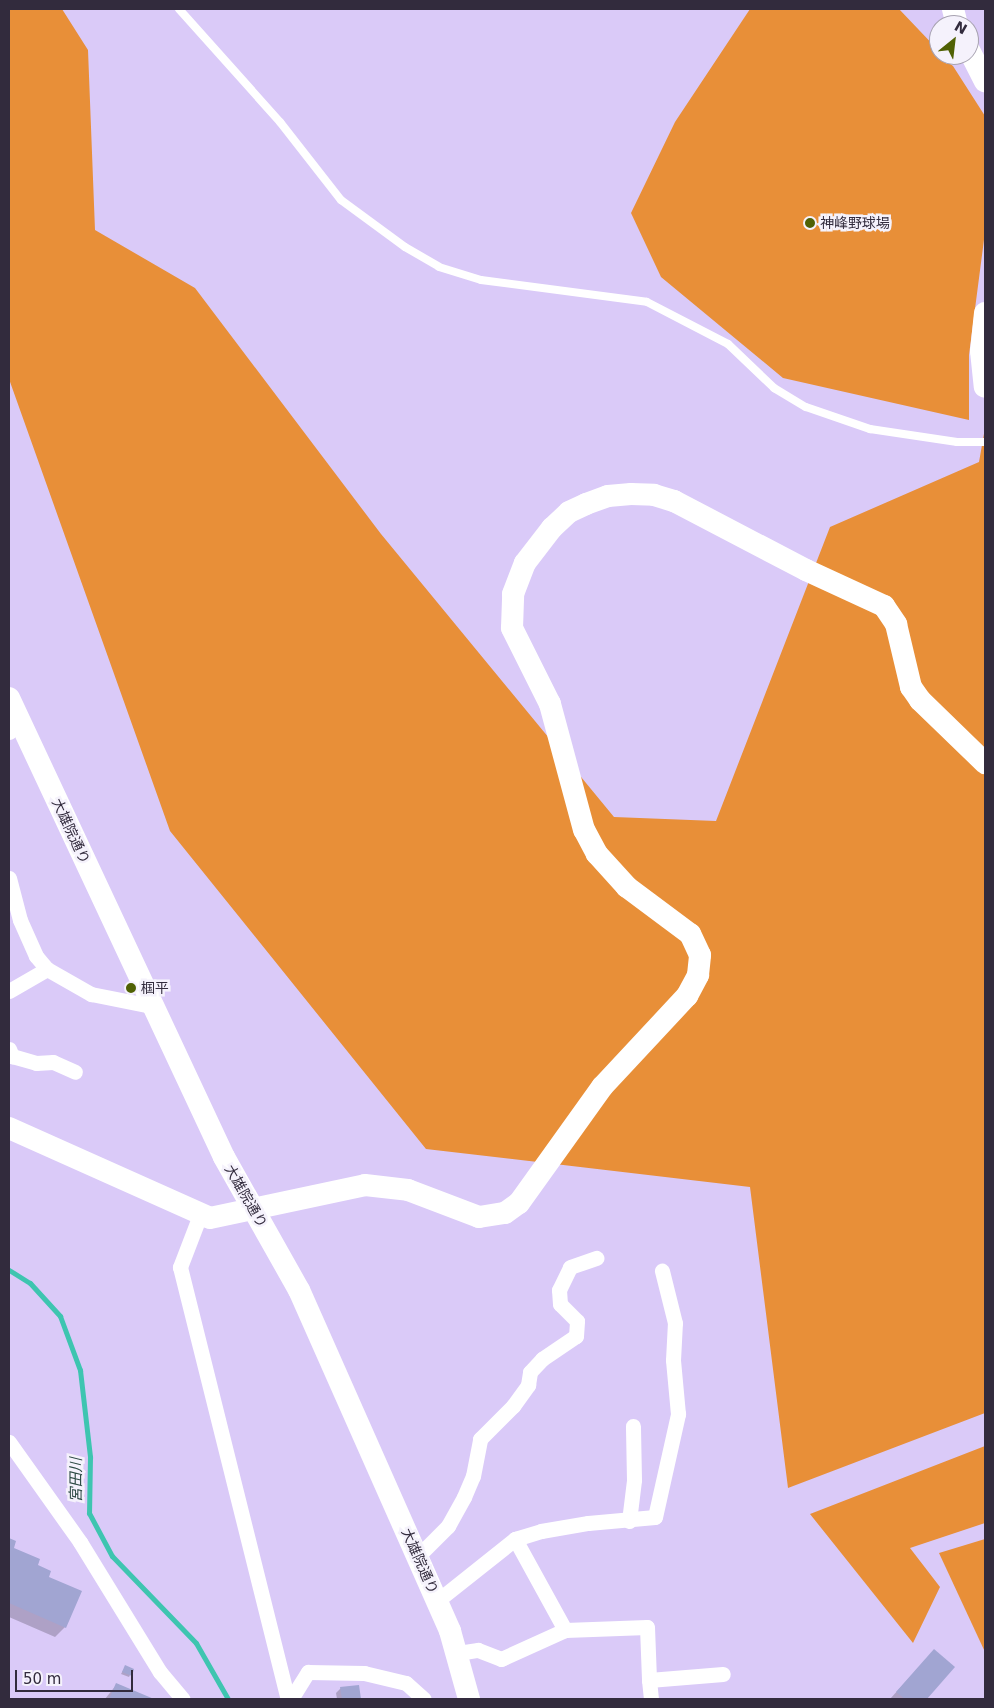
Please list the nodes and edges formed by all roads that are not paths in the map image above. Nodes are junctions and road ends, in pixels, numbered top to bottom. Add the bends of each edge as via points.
1 (179, 9) edge
2 (977, 65) edge
3 (985, 81) edge
4 (985, 313) edge
5 (985, 387) edge
6 (985, 442) edge
7 (11, 714) edge
8 (985, 763) edge
9 (9, 878) edge
10 (14, 922) edge
11 (47, 969) junction
12 (9, 991) edge
13 (151, 1006) junction
14 (9, 1049) edge
15 (75, 1072) dead end
16 (9, 1128) edge
17 (254, 1209) junction
18 (200, 1215) junction
19 (596, 1258) dead end
20 (662, 1271) dead end
21 (633, 1426) dead end
22 (9, 1442) edge
23 (629, 1521) junction
24 (515, 1539) junction
25 (417, 1557) junction
26 (437, 1601) junction
27 (565, 1630) junction
28 (458, 1653) junction
29 (723, 1674) dead end
30 (649, 1680) junction
31 (182, 1699) edge
32 (290, 1699) edge
33 (424, 1699) edge
34 (469, 1699) edge
35 (651, 1699) edge

1 - 6 lane via 280,122 341,200 404,247 439,267 480,280 647,302 728,344 774,388 806,406 870,429 957,442
2 - 3 street
4 - 5 street via 981,351
7 - 13 street, 大雄院通り
8 - 17 street via 920,700 910,686 892,614 873,599 806,570 696,511 654,495 608,496 569,512 537,544 517,577 512,601 512,628 550,704 584,830 611,872 690,934 700,955 698,975 687,996 624,1060 519,1202 505,1213 479,1217 408,1190 365,1185
9 - 10 street
10 - 11 street
11 - 12 street
11 - 13 street via 91,994
13 - 17 street, 大雄院通り via 224,1157
14 - 15 street via 12,1056 36,1063 54,1062
16 - 18 street
17 - 18 street via 221,1218
17 - 25 street, 大雄院通り via 299,1290
18 - 32 street via 180,1267
19 - 25 street via 570,1267 559,1290 560,1304 577,1321 576,1336 542,1359 530,1372 528,1385 513,1406 480,1439 473,1476 460,1504 448,1526
20 - 23 street via 675,1323 673,1360 678,1414 655,1517
21 - 23 street via 634,1480
22 - 31 street via 80,1542 160,1672
23 - 24 street via 551,1529
24 - 26 street
24 - 27 street
25 - 26 street, 大雄院通り
26 - 28 street, 大雄院通り
27 - 28 street via 501,1659 478,1650
27 - 30 street via 648,1627
28 - 34 street, 大雄院通り
29 - 30 street
30 - 35 street
32 - 33 street via 308,1672 364,1673 406,1682

